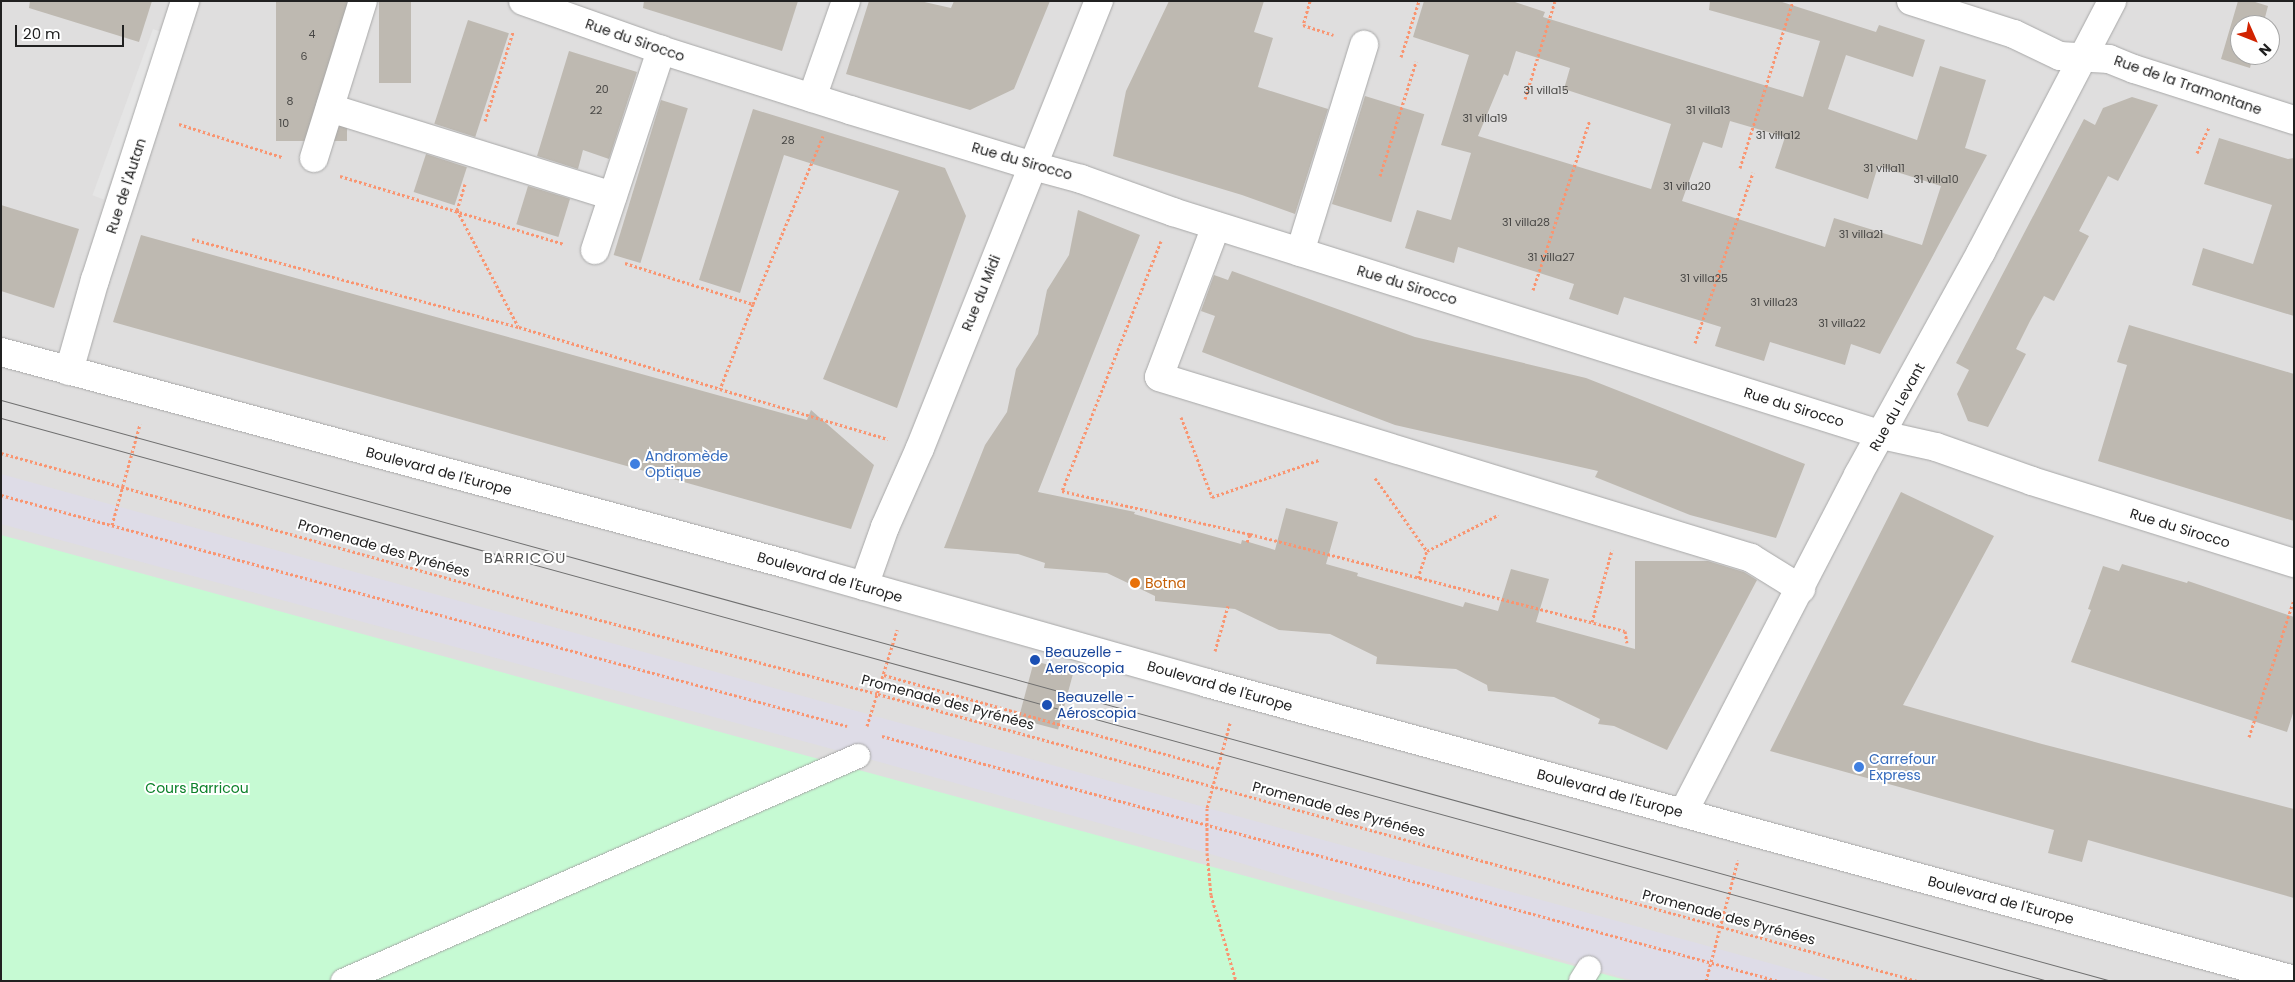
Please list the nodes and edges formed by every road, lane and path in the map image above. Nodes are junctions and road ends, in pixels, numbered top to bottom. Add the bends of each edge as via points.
1 (185, 1) edge
2 (363, 1) edge
3 (523, 1) edge
4 (846, 1) edge
5 (1100, 1) edge
6 (1310, 1) edge
7 (1419, 1) edge
8 (1555, 1) edge
9 (1793, 1) edge
10 (1911, 1) edge
11 (2112, 1) edge
12 (1364, 45) joint
13 (661, 50) junction
14 (1400, 57) dead end
15 (2082, 58) junction
16 (1416, 62) dead end
17 (812, 98) junction
18 (1525, 99) dead end
19 (330, 108) junction
20 (2213, 118) dead end
21 (1590, 120) dead end
22 (2294, 120) edge
23 (173, 122) dead end
24 (827, 127) dead end
25 (2197, 153) dead end
26 (283, 158) dead end
27 (314, 158) dead end
28 (1033, 166) junction
29 (1740, 168) dead end
30 (1753, 173) dead end
31 (338, 175) dead end
32 (1380, 176) dead end
33 (613, 196) junction
34 (1173, 212) junction
35 (1216, 226) junction
36 (192, 239) dead end
37 (566, 245) dead end
38 (595, 250) dead end
39 (1300, 252) junction
40 (622, 262) dead end
41 (753, 304) junction
42 (1523, 322) junction
43 (1, 352) edge
44 (69, 371) junction
45 (1686, 373) junction
46 (1173, 381) junction
47 (720, 390) junction
48 (150, 393) junction
49 (1882, 434) junction
50 (920, 448) junction
51 (1, 453) edge
52 (1327, 458) dead end
53 (1371, 472) dead end
54 (123, 486) junction
55 (1531, 491) junction
56 (1, 495) edge
57 (1621, 518) junction
58 (112, 525) junction
59 (1250, 534) junction
60 (1247, 542) dead end
61 (1427, 551) junction
62 (2294, 563) edge
63 (1418, 578) junction
64 (864, 586) junction
65 (1801, 589) junction
66 (2294, 599) edge
67 (1228, 606) dead end
68 (1592, 622) junction
69 (906, 633) dead end
70 (1627, 643) dead end
71 (884, 675) junction
72 (1207, 683) junction
73 (878, 694) junction
74 (870, 715) dead end
75 (1222, 721) dead end
76 (856, 729) dead end
77 (875, 734) dead end
78 (2249, 737) dead end
79 (858, 756) dead end
80 (1218, 769) junction
81 (1214, 786) junction
82 (1683, 813) junction
83 (1207, 825) junction
84 (1740, 854) dead end
85 (1720, 926) junction
86 (1711, 962) junction
87 (2294, 980) edge
88 (342, 981) edge
89 (1236, 981) edge
90 (1706, 981) edge
91 (1778, 981) edge
92 (1918, 981) edge

1 - 44 street, Rue de l'Autan
2 - 19 street
3 - 13 street, Rue du Sirocco
4 - 17 street
5 - 28 street, Rue du Midi
6 - 12 path via 1302,25
7 - 14 path
8 - 18 path
9 - 29 path
10 - 15 street, Rue de la Tramontane via 2014,34 2060,56
11 - 15 street, Rue du Levant
12 - 39 street
13 - 17 street, Rue du Sirocco
13 - 33 street
15 - 22 street, Rue de la Tramontane via 2109,58
15 - 49 street, Rue du Levant
16 - 32 path
17 - 28 street, Rue du Sirocco
19 - 27 street
19 - 33 street
20 - 25 path
21 - 42 path
23 - 26 path
24 - 41 path
28 - 34 street, Rue du Sirocco via 1081,179
28 - 50 street, Rue du Midi
30 - 45 path
31 - 37 path
33 - 38 street
34 - 35 street, Rue du Sirocco
34 - 59 path via 1062,491
35 - 39 street, Rue du Sirocco
35 - 46 street via 1159,377
36 - 47 path via 519,327
39 - 42 street, Rue du Sirocco
40 - 41 path
41 - 47 path
42 - 45 street, Rue du Sirocco
43 - 44 street, Boulevard de l'Europe
44 - 48 street, Boulevard de l'Europe
45 - 49 street, Rue du Sirocco
46 - 52 path via 1171,392 1212,497
46 - 55 street
47 - 50 path
48 - 54 path
48 - 64 street, Boulevard de l'Europe
49 - 62 street, Rue du Sirocco via 1936,447 2032,481
49 - 65 street, Rue du Levant
50 - 64 street, Rue du Midi via 885,527
51 - 54 path, Promenade des Pyrénées
53 - 61 path
54 - 58 path
54 - 73 path, Promenade des Pyrénées via 551,607
55 - 57 street
55 - 61 path via 1528,500
56 - 58 path
57 - 65 street via 1751,558
57 - 68 path
58 - 76 path
59 - 60 path
59 - 63 path
61 - 63 path
63 - 68 path
64 - 72 street, Boulevard de l'Europe
65 - 82 street, Rue du Levant
66 - 78 path
67 - 72 path
68 - 70 path via 1625,631
69 - 71 path via 897,630
71 - 73 path
71 - 80 path
72 - 82 street, Boulevard de l'Europe
73 - 74 path
73 - 81 path, Promenade des Pyrénées
75 - 80 path via 1231,724
77 - 83 path
79 - 88 street
80 - 81 path
81 - 83 path via 1207,808
81 - 85 path, Promenade des Pyrénées
82 - 87 street, Boulevard de l'Europe
83 - 86 path
83 - 89 path via 1211,895
84 - 85 path
85 - 86 path
85 - 92 path, Promenade des Pyrénées
86 - 90 path
86 - 91 path

